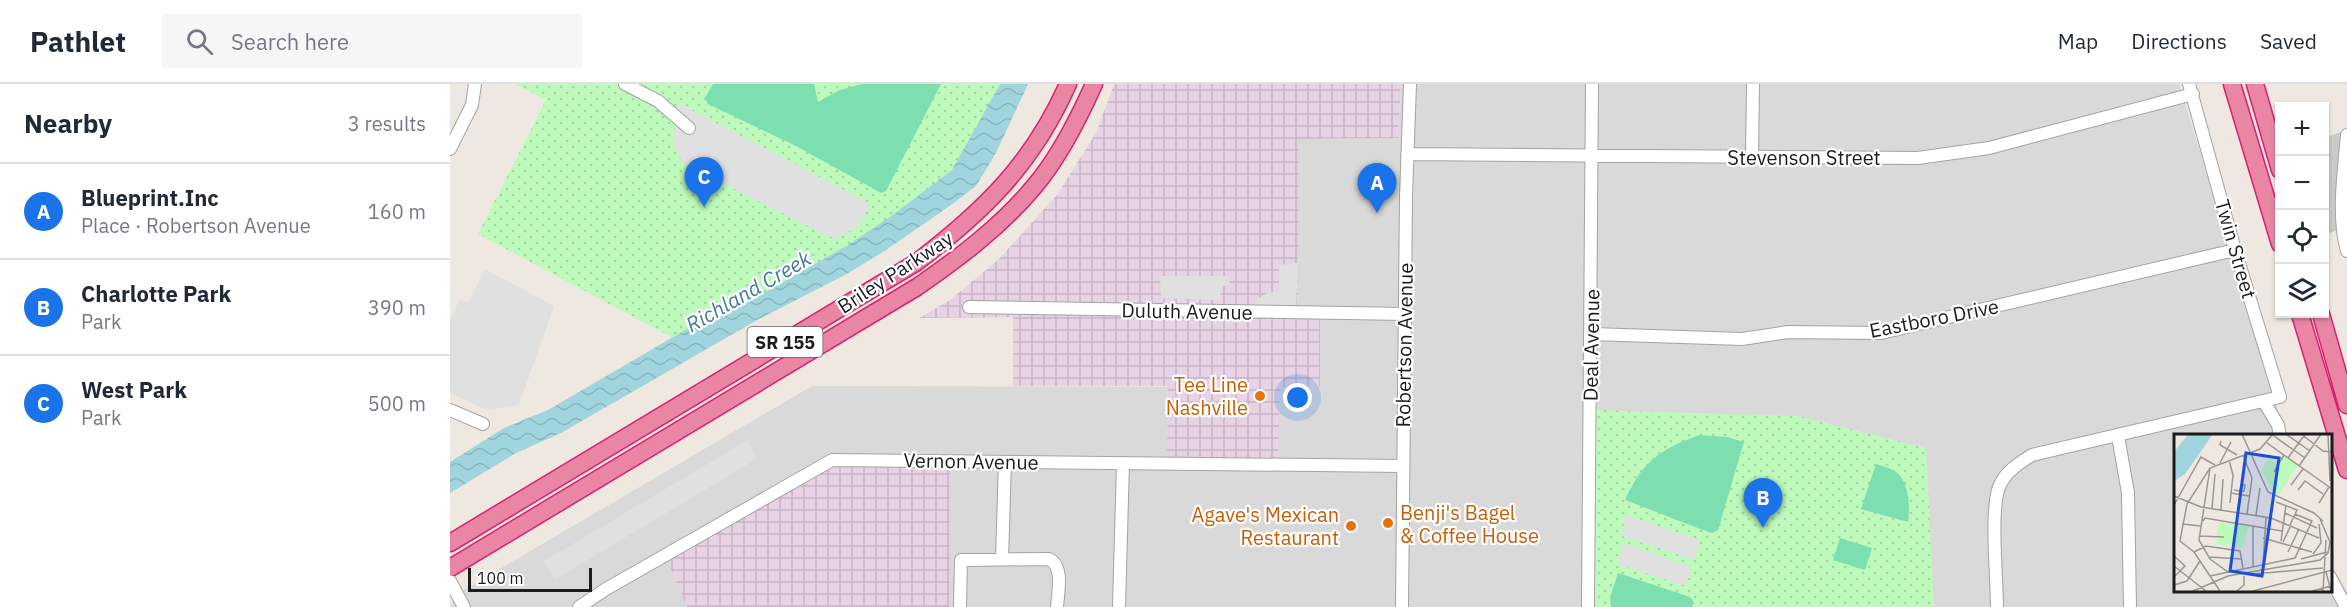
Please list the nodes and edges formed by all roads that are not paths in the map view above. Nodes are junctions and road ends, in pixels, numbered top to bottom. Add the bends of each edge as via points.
1 (475, 84) edge
2 (625, 84) edge
3 (1068, 84) edge
4 (1094, 84) edge
5 (1410, 84) edge
6 (1592, 84) edge
7 (1753, 84) edge
8 (2232, 84) edge
9 (2255, 84) edge
10 (2191, 89) edge
11 (689, 128) dead end
12 (2347, 135) edge
13 (450, 149) edge
14 (1407, 154) junction
15 (1591, 155) junction
16 (2276, 156) edge
17 (1752, 157) junction
18 (2345, 223) edge
19 (2275, 227) edge
20 (2235, 250) junction
21 (2347, 251) edge
22 (969, 307) dead end
23 (1405, 314) junction
24 (2301, 318) edge
25 (2322, 318) edge
26 (1592, 334) junction
27 (2264, 402) junction
28 (2347, 405) edge
29 (450, 410) edge
30 (483, 424) dead end
31 (2280, 434) edge
32 (2118, 436) junction
33 (1005, 462) junction
34 (1123, 463) junction
35 (1402, 466) junction
36 (2347, 470) edge
37 (450, 543) edge
38 (1002, 559) junction
39 (450, 568) edge
40 (2332, 579) edge
41 (450, 581) edge
42 (464, 607) edge
43 (579, 607) edge
44 (960, 607) edge
45 (1057, 607) edge
46 (1119, 607) edge
47 (1402, 607) edge
48 (1588, 607) edge
49 (1997, 607) edge
50 (2130, 607) edge
51 (2346, 607) edge

1 - 13 street via 472,105
2 - 11 street via 658,101
3 - 37 highway, Briley Parkway / SR 155 via 1036,145 1007,182 962,228 918,262
4 - 39 highway, Briley Parkway / SR 155 via 1060,149 1034,188 966,253 917,287
5 - 14 street, Robertson Avenue
6 - 15 street, Deal Avenue
7 - 17 street
8 - 19 highway
9 - 16 highway
10 - 17 street, Stevenson Street via 1989,148 1918,158
10 - 20 street, Twin Street
12 - 18 street
14 - 15 street, Stevenson Street
14 - 23 street, Robertson Avenue
15 - 17 street, Stevenson Street
15 - 26 street, Deal Avenue
18 - 21 street
20 - 26 street, Eastboro Drive via 1881,333 1788,332 1742,339
20 - 27 street, Twin Street via 2280,397
22 - 23 street, Duluth Avenue
23 - 35 street, Robertson Avenue
24 - 36 highway
25 - 28 highway
26 - 48 street, Deal Avenue
27 - 31 street
27 - 32 street
29 - 30 street
32 - 49 street via 2032,455 2013,466 1999,486
32 - 50 street via 2128,493
33 - 34 street, Vernon Avenue
33 - 38 street
33 - 43 street, Vernon Avenue via 832,460
34 - 35 street, Vernon Avenue
34 - 46 street
35 - 47 street, Robertson Avenue
38 - 44 street via 960,560
38 - 45 street via 1054,561 1058,569
40 - 51 street
41 - 42 street

